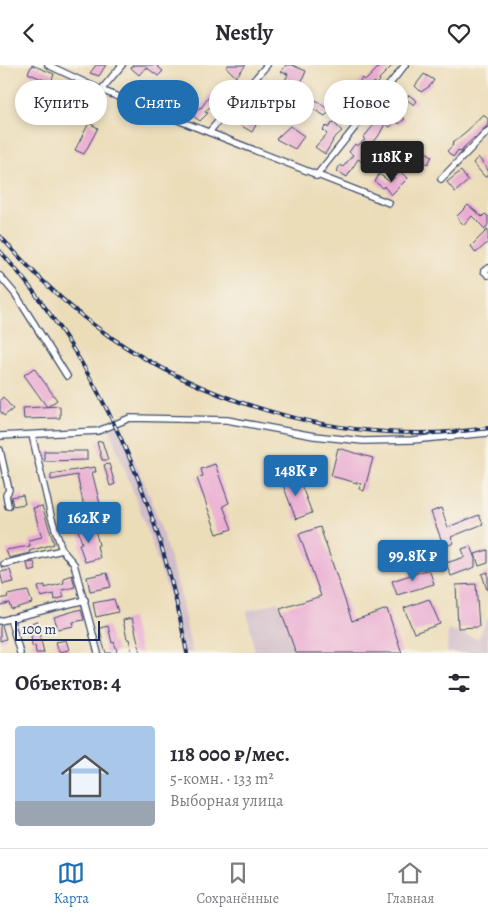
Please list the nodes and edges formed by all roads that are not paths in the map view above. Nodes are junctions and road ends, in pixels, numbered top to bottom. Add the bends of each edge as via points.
1 (48, 65) edge
2 (122, 65) edge
3 (267, 65) edge
4 (406, 65) edge
5 (80, 80) edge
6 (107, 83) edge
7 (107, 92) edge
8 (488, 131) edge
9 (208, 132) junction
10 (316, 176) junction
11 (441, 179) dead end
12 (389, 203) dead end
13 (0, 276) edge
14 (67, 376) dead end
15 (488, 433) edge
16 (32, 435) junction
17 (0, 436) edge
18 (0, 451) edge
19 (8, 506) dead end
20 (62, 550) junction
21 (4, 564) dead end
22 (85, 600) junction
23 (10, 618) junction
24 (0, 621) edge
25 (20, 653) edge
26 (98, 653) edge

1 - 5 street
2 - 6 street
3 - 9 street
4 - 10 street
7 - 9 street
8 - 11 street
9 - 10 street
10 - 12 street
13 - 14 street via 16,295
15 - 16 street via 363,441 227,420 130,418 98,431
16 - 17 street
16 - 20 street
18 - 19 street via 9,490 6,495
20 - 21 street
20 - 22 street via 74,564
22 - 23 street
22 - 26 street
23 - 24 street
23 - 25 street

